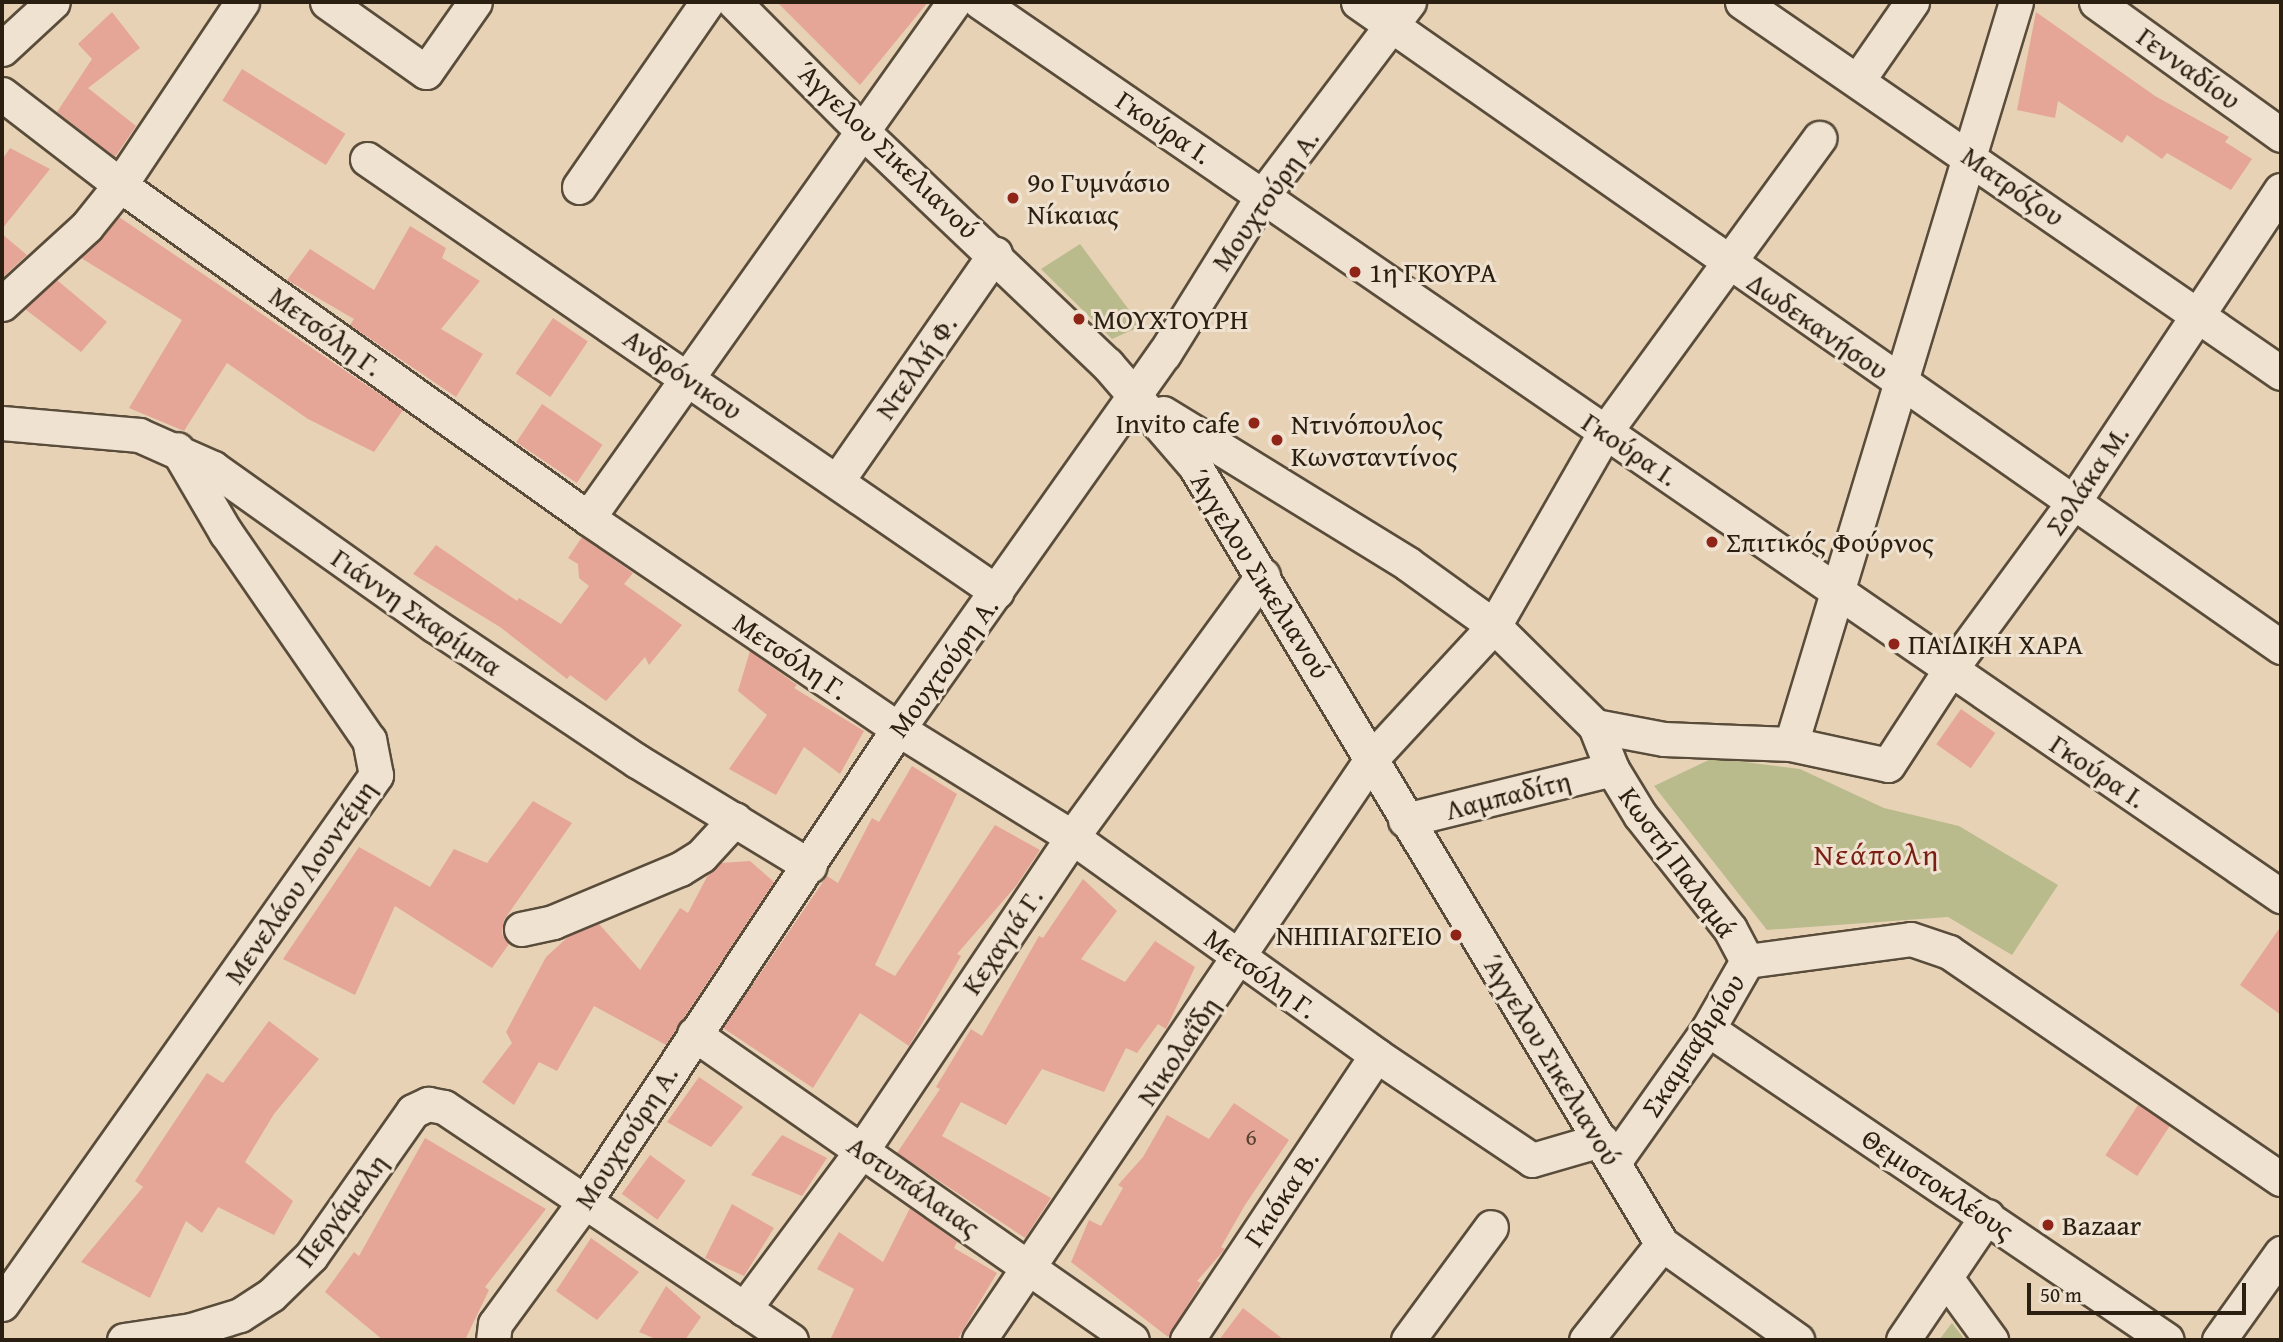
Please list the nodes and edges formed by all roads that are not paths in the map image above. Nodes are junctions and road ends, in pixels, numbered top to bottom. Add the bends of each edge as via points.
1 (53, 2) edge
2 (242, 2) edge
3 (327, 2) edge
4 (475, 2) edge
5 (707, 2) edge
6 (734, 2) edge
7 (954, 2) edge
8 (980, 2) edge
9 (1358, 2) edge
10 (1742, 2) edge
11 (1912, 2) edge
12 (2016, 2) edge
13 (2096, 2) edge
14 (1401, 14) edge
15 (2, 49) edge
16 (1858, 80) junction
17 (2, 94) edge
18 (861, 130) junction
19 (2281, 135) edge
20 (1819, 138) dead end
21 (1971, 156) junction
22 (368, 159) dead end
23 (120, 186) junction
24 (579, 187) dead end
25 (2281, 190) edge
26 (1263, 195) junction
27 (995, 254) junction
28 (1726, 260) junction
29 (2, 304) edge
30 (2198, 316) junction
31 (2281, 373) edge
32 (687, 376) junction
33 (1901, 385) junction
34 (1135, 394) junction
35 (2, 423) edge
36 (1605, 432) junction
37 (177, 449) junction
38 (837, 481) junction
39 (2072, 505) junction
40 (588, 518) junction
41 (1263, 575) junction
42 (997, 592) junction
43 (1838, 592) junction
44 (1494, 626) junction
45 (2281, 647) edge
46 (1950, 670) junction
47 (1595, 726) junction
48 (898, 729) junction
49 (1791, 744) junction
50 (1372, 758) junction
51 (1612, 769) junction
52 (735, 819) junction
53 (1405, 820) junction
54 (1072, 837) junction
55 (810, 866) junction
56 (2281, 896) edge
57 (521, 929) dead end
58 (1240, 958) junction
59 (1747, 961) junction
60 (1708, 1028) junction
61 (694, 1034) junction
62 (1376, 1055) junction
63 (862, 1150) junction
64 (1608, 1151) junction
65 (2279, 1171) edge
66 (584, 1202) junction
67 (1987, 1216) junction
68 (1491, 1227) dead end
69 (1662, 1244) junction
70 (2281, 1253) edge
71 (1030, 1268) junction
72 (1946, 1278) junction
73 (2, 1304) edge
74 (744, 1309) junction
75 (195, 1335) edge
76 (124, 1340) edge
77 (493, 1340) edge
78 (791, 1340) edge
79 (979, 1340) edge
80 (1132, 1340) edge
81 (1187, 1340) edge
82 (1408, 1340) edge
83 (1586, 1340) edge
84 (1797, 1340) edge
85 (1903, 1340) edge
86 (1991, 1340) edge
87 (2167, 1340) edge
88 (2219, 1340) edge

1 - 15 street
2 - 23 street
3 - 4 street via 426,72
5 - 24 street
6 - 18 street, Άγγελου Σικελιανού
7 - 18 street
8 - 26 street, Γκούρα Ι.
9 - 14 street, Δωδεκανήσου
10 - 16 street, Ματρόζου
11 - 16 street
12 - 21 street
13 - 19 street, Γενναδίου
14 - 26 street, Μουχτούρη Α.
14 - 28 street, Δωδεκανήσου
16 - 21 street, Ματρόζου
17 - 23 street, Μετσόλη Γ.
18 - 27 street, Άγγελου Σικελιανού
18 - 32 street
20 - 28 street, Νικολαΐδη
21 - 30 street, Ματρόζου
21 - 33 street
22 - 32 street, Ανδρόνικου
23 - 29 street via 87,226
23 - 40 street, Μετσόλη Γ.
25 - 30 street, Σολάκα Μ.
26 - 34 street, Μουχτούρη Α.
26 - 36 street, Γκούρα Ι.
27 - 34 street, Άγγελου Σικελιανού
27 - 38 street, Ντελλή Φ.
28 - 33 street, Δωδεκανήσου
28 - 36 street, Νικολαΐδη
30 - 31 street, Ματρόζου
30 - 39 street, Σολάκα Μ.
32 - 38 street, Ανδρόνικου
32 - 40 street
33 - 39 street, Δωδεκανήσου
33 - 43 street
34 - 41 street, Άγγελου Σικελιανού via 1205,480
34 - 42 street, Μουχτούρη Α.
34 - 44 street, Κωστή Παλαμά via 1408,564
35 - 37 street, Γιάννη Σκαρίμπα via 139,435
36 - 43 street, Γκούρα Ι.
36 - 44 street, Νικολαΐδη
37 - 52 street, Γιάννη Σκαρίμπα via 213,468 433,625 637,761
37 - 73 street, Μενελάου Λουντέμη via 226,533 369,740 376,775
38 - 42 street, Ανδρόνικου
39 - 45 street, Δωδεκανήσου
39 - 46 street, Σολάκα Μ.
40 - 48 street, Μετσόλη Γ.
41 - 50 street, Άγγελου Σικελιανού
41 - 54 street, Κεχαγιά Γ.
42 - 48 street, Μουχτούρη Α.
43 - 46 street, Γκούρα Ι.
43 - 49 street
44 - 47 street, Κωστή Παλαμά
44 - 50 street, Νικολαΐδη
46 - 49 street, Σολάκα Μ. via 1888,765
46 - 56 street, Γκούρα Ι.
47 - 49 street via 1664,739
47 - 51 street, Κωστή Παλαμά
48 - 54 street, Μετσόλη Γ.
48 - 55 street, Μουχτούρη Α.
50 - 53 street, Άγγελου Σικελιανού
50 - 58 street, Νικολαΐδη
51 - 53 street, Λαμπαδίτη
51 - 59 street, Κωστή Παλαμά via 1640,815 1730,929
52 - 55 street, Γιάννη Σκαρίμπα
52 - 57 street via 701,856 680,869 553,922
53 - 64 street, Άγγελου Σικελιανού
54 - 58 street, Μετσόλη Γ.
54 - 63 street, Κεχαγιά Γ.
55 - 61 street, Μουχτούρη Α.
58 - 62 street, Μετσόλη Γ.
58 - 71 street, Νικολαΐδη
59 - 60 street, Σκαμπαβιρίου
59 - 65 street, Κωστή Παλαμά via 1911,939 1949,952
60 - 64 street, Σκαμπαβιρίου
60 - 67 street, Θεμιστοκλέους
61 - 63 street, Αστυπάλαιας
61 - 66 street, Μουχτούρη Α.
62 - 64 street, Μετσόλη Γ. via 1532,1160
62 - 81 street, Γκιόκα Β.
63 - 71 street, Αστυπάλαιας
63 - 74 street, Κεχαγιά Γ.
64 - 69 street, Άγγελου Σικελιανού
66 - 74 street
66 - 75 street, Περγάμαλη via 444,1107 428,1104 413,1111 311,1256 271,1295
66 - 77 street, Μουχτούρη Α. via 495,1324
67 - 72 street
67 - 87 street, Θεμιστοκλέους
68 - 82 street
69 - 83 street
69 - 84 street
70 - 88 street
71 - 79 street, Νικολαΐδη
71 - 80 street, Αστυπάλαιας
72 - 85 street
72 - 86 street
74 - 78 street
75 - 76 street, Περγάμαλη

